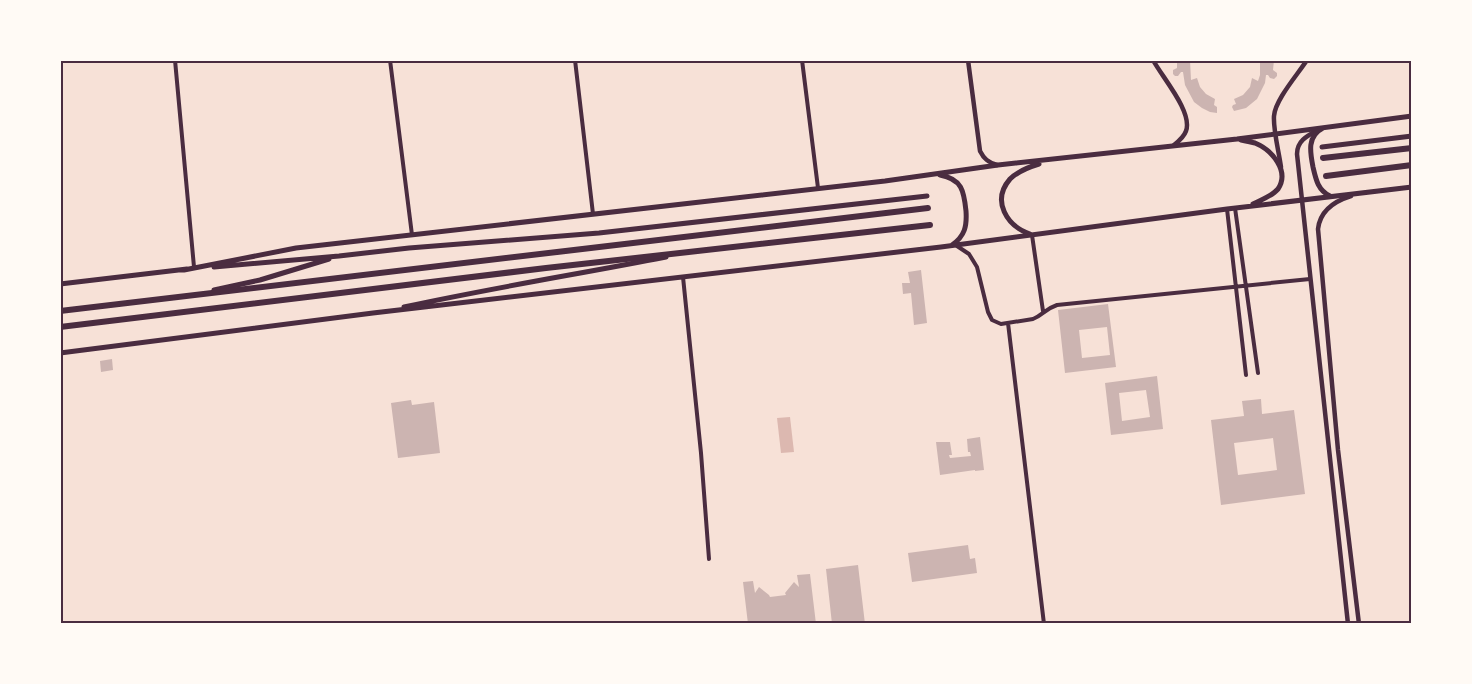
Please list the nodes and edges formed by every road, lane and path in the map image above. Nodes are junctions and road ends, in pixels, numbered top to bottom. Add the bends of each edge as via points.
1 (175, 60) edge
2 (390, 60) edge
3 (575, 60) edge
4 (802, 60) edge
5 (968, 60) edge
6 (1153, 60) edge
7 (1307, 60) edge
8 (1412, 116) edge
9 (1328, 126) junction
10 (1319, 130) junction
11 (1276, 134) junction
12 (1412, 136) edge
13 (1237, 139) junction
14 (1173, 146) junction
15 (1322, 147) dead end
16 (1412, 148) edge
17 (1323, 158) dead end
18 (1053, 160) junction
19 (998, 165) junction
20 (1412, 165) edge
21 (1282, 170) junction
22 (932, 174) junction
23 (1326, 176) dead end
24 (1412, 187) edge
25 (818, 188) junction
26 (1362, 193) junction
27 (927, 196) dead end
28 (1330, 196) junction
29 (1301, 200) junction
30 (928, 207) dead end
31 (1245, 207) junction
32 (1235, 208) junction
33 (1227, 209) junction
34 (593, 214) junction
35 (930, 225) dead end
36 (412, 235) junction
37 (1032, 235) junction
38 (956, 246) junction
39 (941, 248) junction
40 (693, 252) junction
41 (339, 256) junction
42 (194, 267) junction
43 (184, 270) junction
44 (682, 277) junction
45 (1310, 279) junction
46 (60, 284) edge
47 (1246, 286) junction
48 (1236, 287) junction
49 (188, 296) junction
50 (60, 311) edge
51 (1043, 311) junction
52 (373, 313) junction
53 (1008, 323) junction
54 (60, 327) edge
55 (60, 351) edge
56 (1258, 373) dead end
57 (1246, 375) dead end
58 (709, 559) dead end
59 (1044, 624) edge
60 (1348, 624) edge
61 (1359, 624) edge

1 - 42 street
2 - 36 street
3 - 34 street
4 - 25 street
5 - 19 street via 980,151 989,162
6 - 14 street via 1188,123 1182,139
7 - 11 street via 1275,108
8 - 9 main road
9 - 10 main road
9 - 11 main road
10 - 28 main road via 1309,152 1316,181 1324,194
10 - 29 street via 1297,148
11 - 13 main road
11 - 21 street
12 - 15 main road
13 - 14 main road
13 - 21 main road via 1265,149
14 - 18 main road
16 - 17 main road
18 - 19 main road
18 - 37 main road via 1017,173 1004,190 1002,204 1007,218 1016,228
19 - 22 main road
20 - 23 main road
21 - 31 main road via 1278,188
22 - 25 main road
22 - 39 main road via 950,178 964,195 964,234
24 - 26 main road
25 - 34 main road
26 - 28 main road
26 - 61 street via 1329,207 1318,229
27 - 41 main road via 610,232
28 - 29 main road
29 - 31 main road
29 - 45 street
30 - 49 main road
31 - 32 main road
32 - 33 main road
32 - 47 street
33 - 37 main road
33 - 48 street
34 - 36 main road
35 - 40 main road
36 - 42 main road via 297,248
37 - 38 main road
37 - 51 street
38 - 39 main road
38 - 53 street via 969,254 977,267 992,320
39 - 44 main road
40 - 52 main road
40 - 54 main road
41 - 43 main road
41 - 49 main road
42 - 43 main road
43 - 46 main road
44 - 52 main road
44 - 58 street
45 - 47 street
45 - 60 street
47 - 48 street
47 - 56 street
48 - 51 street via 1057,305
48 - 57 street
49 - 50 main road
51 - 53 street via 1033,319
52 - 55 main road
53 - 59 street

